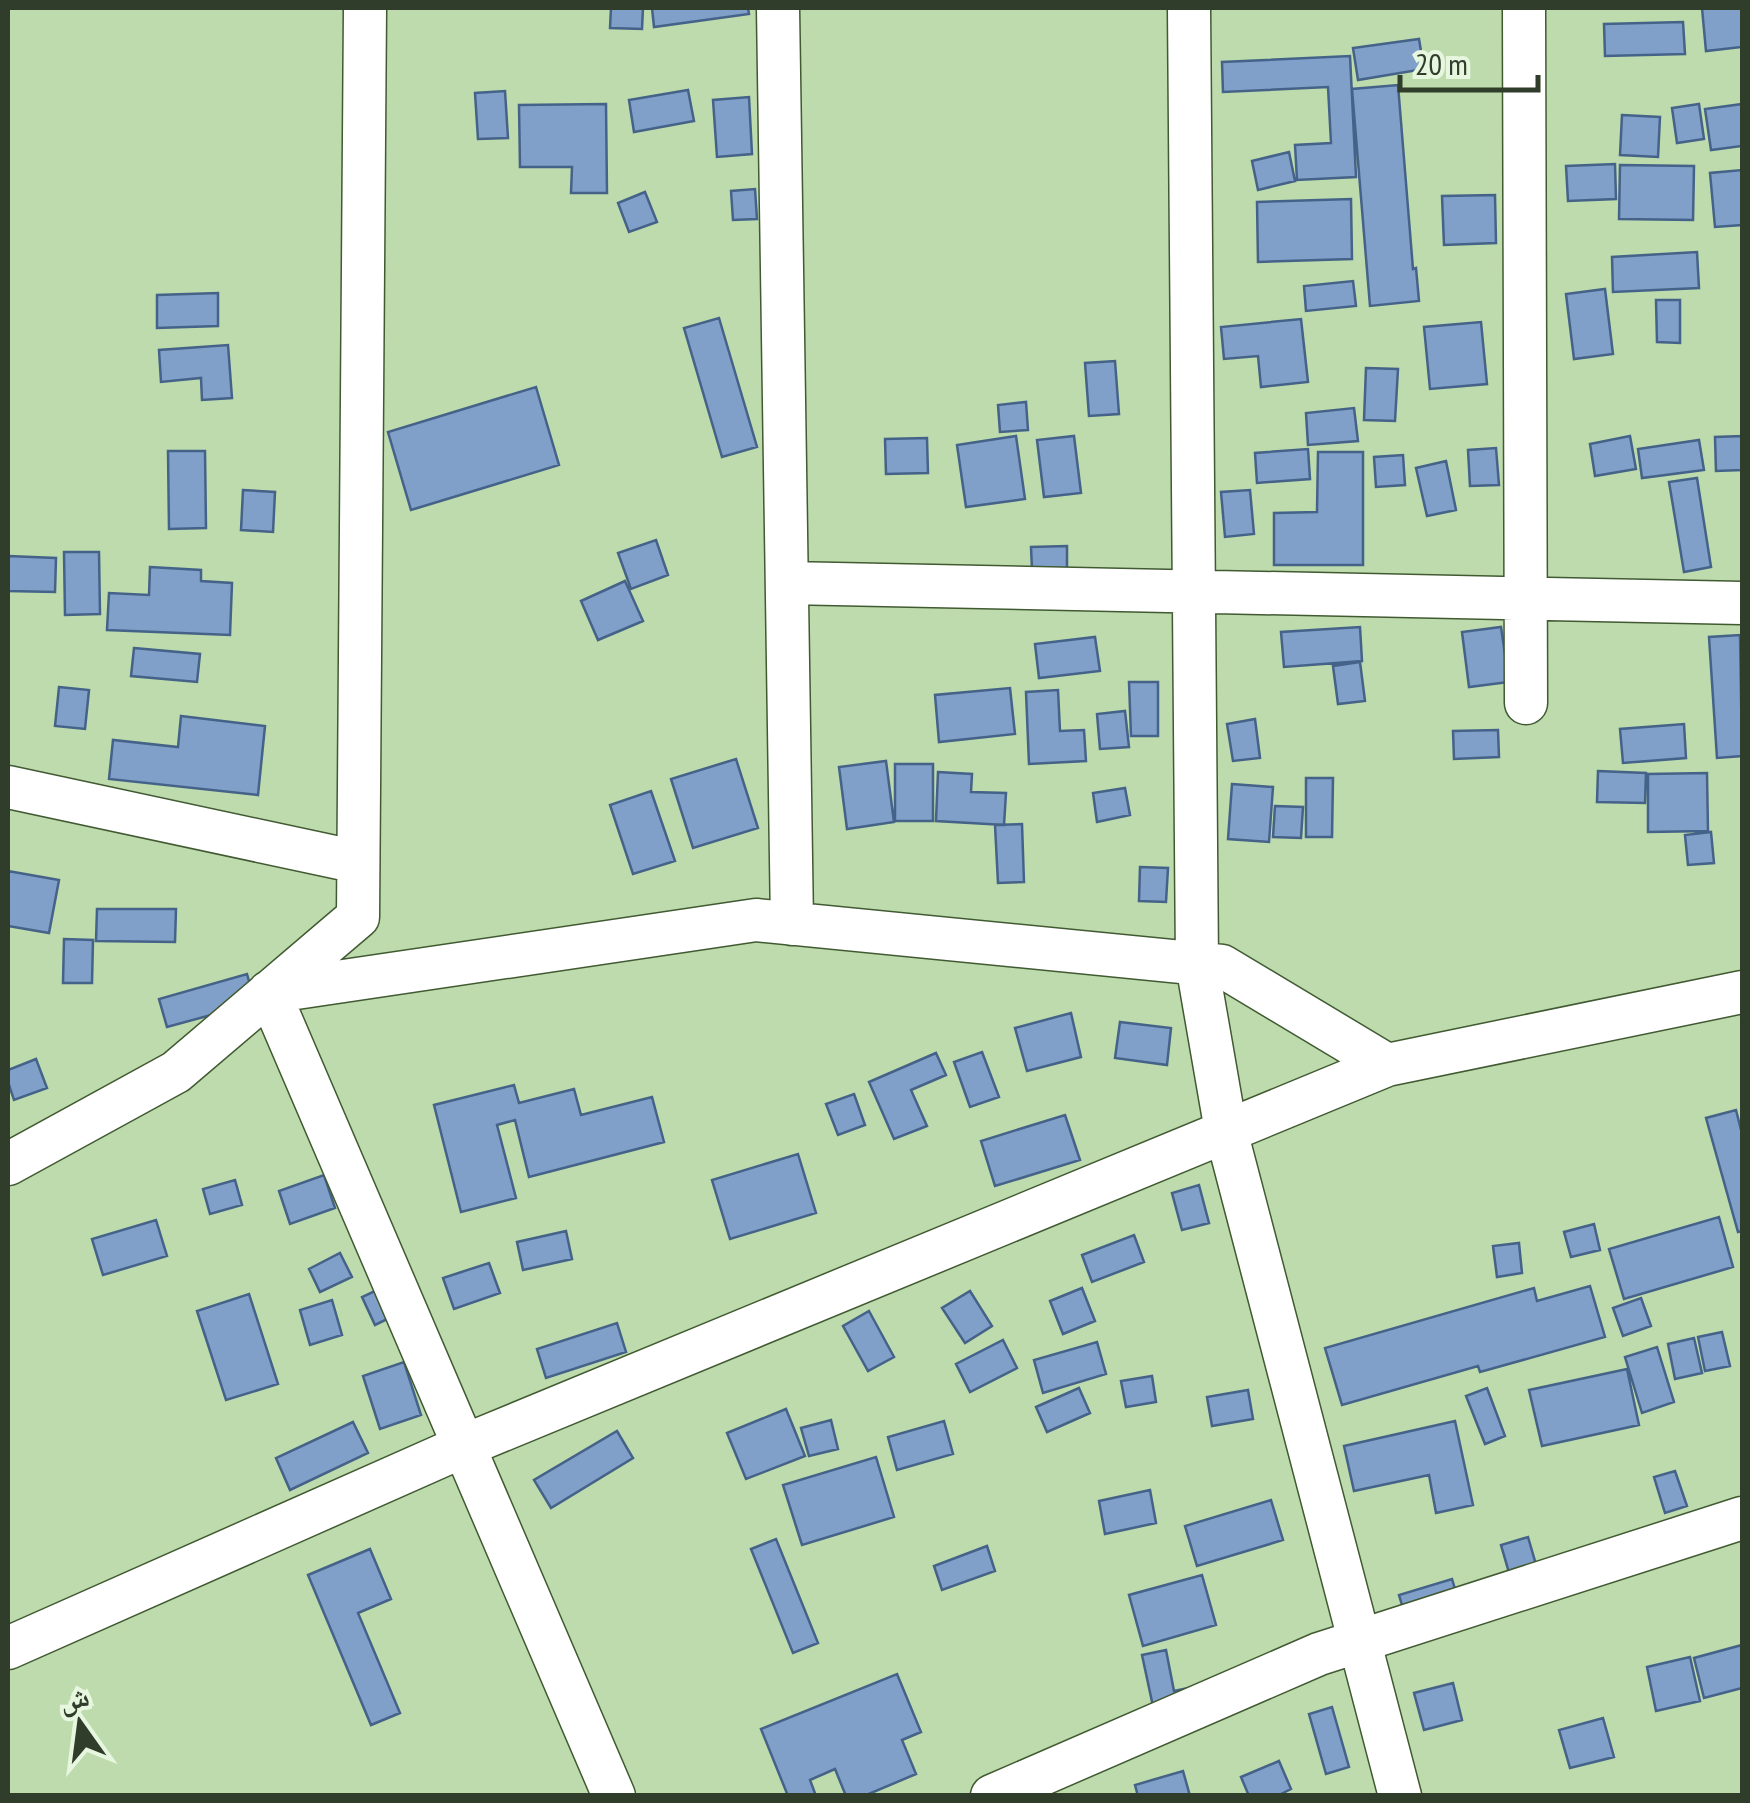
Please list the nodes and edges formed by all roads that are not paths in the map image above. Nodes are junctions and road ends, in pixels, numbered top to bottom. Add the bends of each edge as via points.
1 (365, 8) edge
2 (778, 8) edge
3 (1189, 8) edge
4 (1524, 8) edge
5 (787, 583) junction
6 (1194, 591) junction
7 (1526, 598) junction
8 (1742, 603) edge
9 (1526, 703) dead end
10 (8, 787) edge
11 (358, 862) junction
12 (792, 924) junction
13 (1197, 964) junction
14 (269, 992) junction
15 (1742, 992) edge
16 (1387, 1065) junction
17 (1226, 1132) junction
18 (8, 1164) edge
19 (466, 1445) junction
20 (1742, 1518) edge
21 (1359, 1640) junction
22 (8, 1648) edge
23 (614, 1796) edge
24 (992, 1796) edge
25 (1400, 1796) edge

1 - 11 street
2 - 5 street
3 - 6 street
4 - 7 street
5 - 6 street
5 - 12 street
6 - 7 street
6 - 13 street
7 - 8 street
7 - 9 street
10 - 11 street
11 - 14 street via 358,917
12 - 13 street
12 - 14 street via 756,920
13 - 16 street via 1222,966
13 - 17 street
14 - 18 street via 176,1072
14 - 19 street
15 - 16 street
16 - 17 street
17 - 19 street
17 - 21 street
19 - 22 street
19 - 23 street
20 - 21 street
21 - 24 street
21 - 25 street

